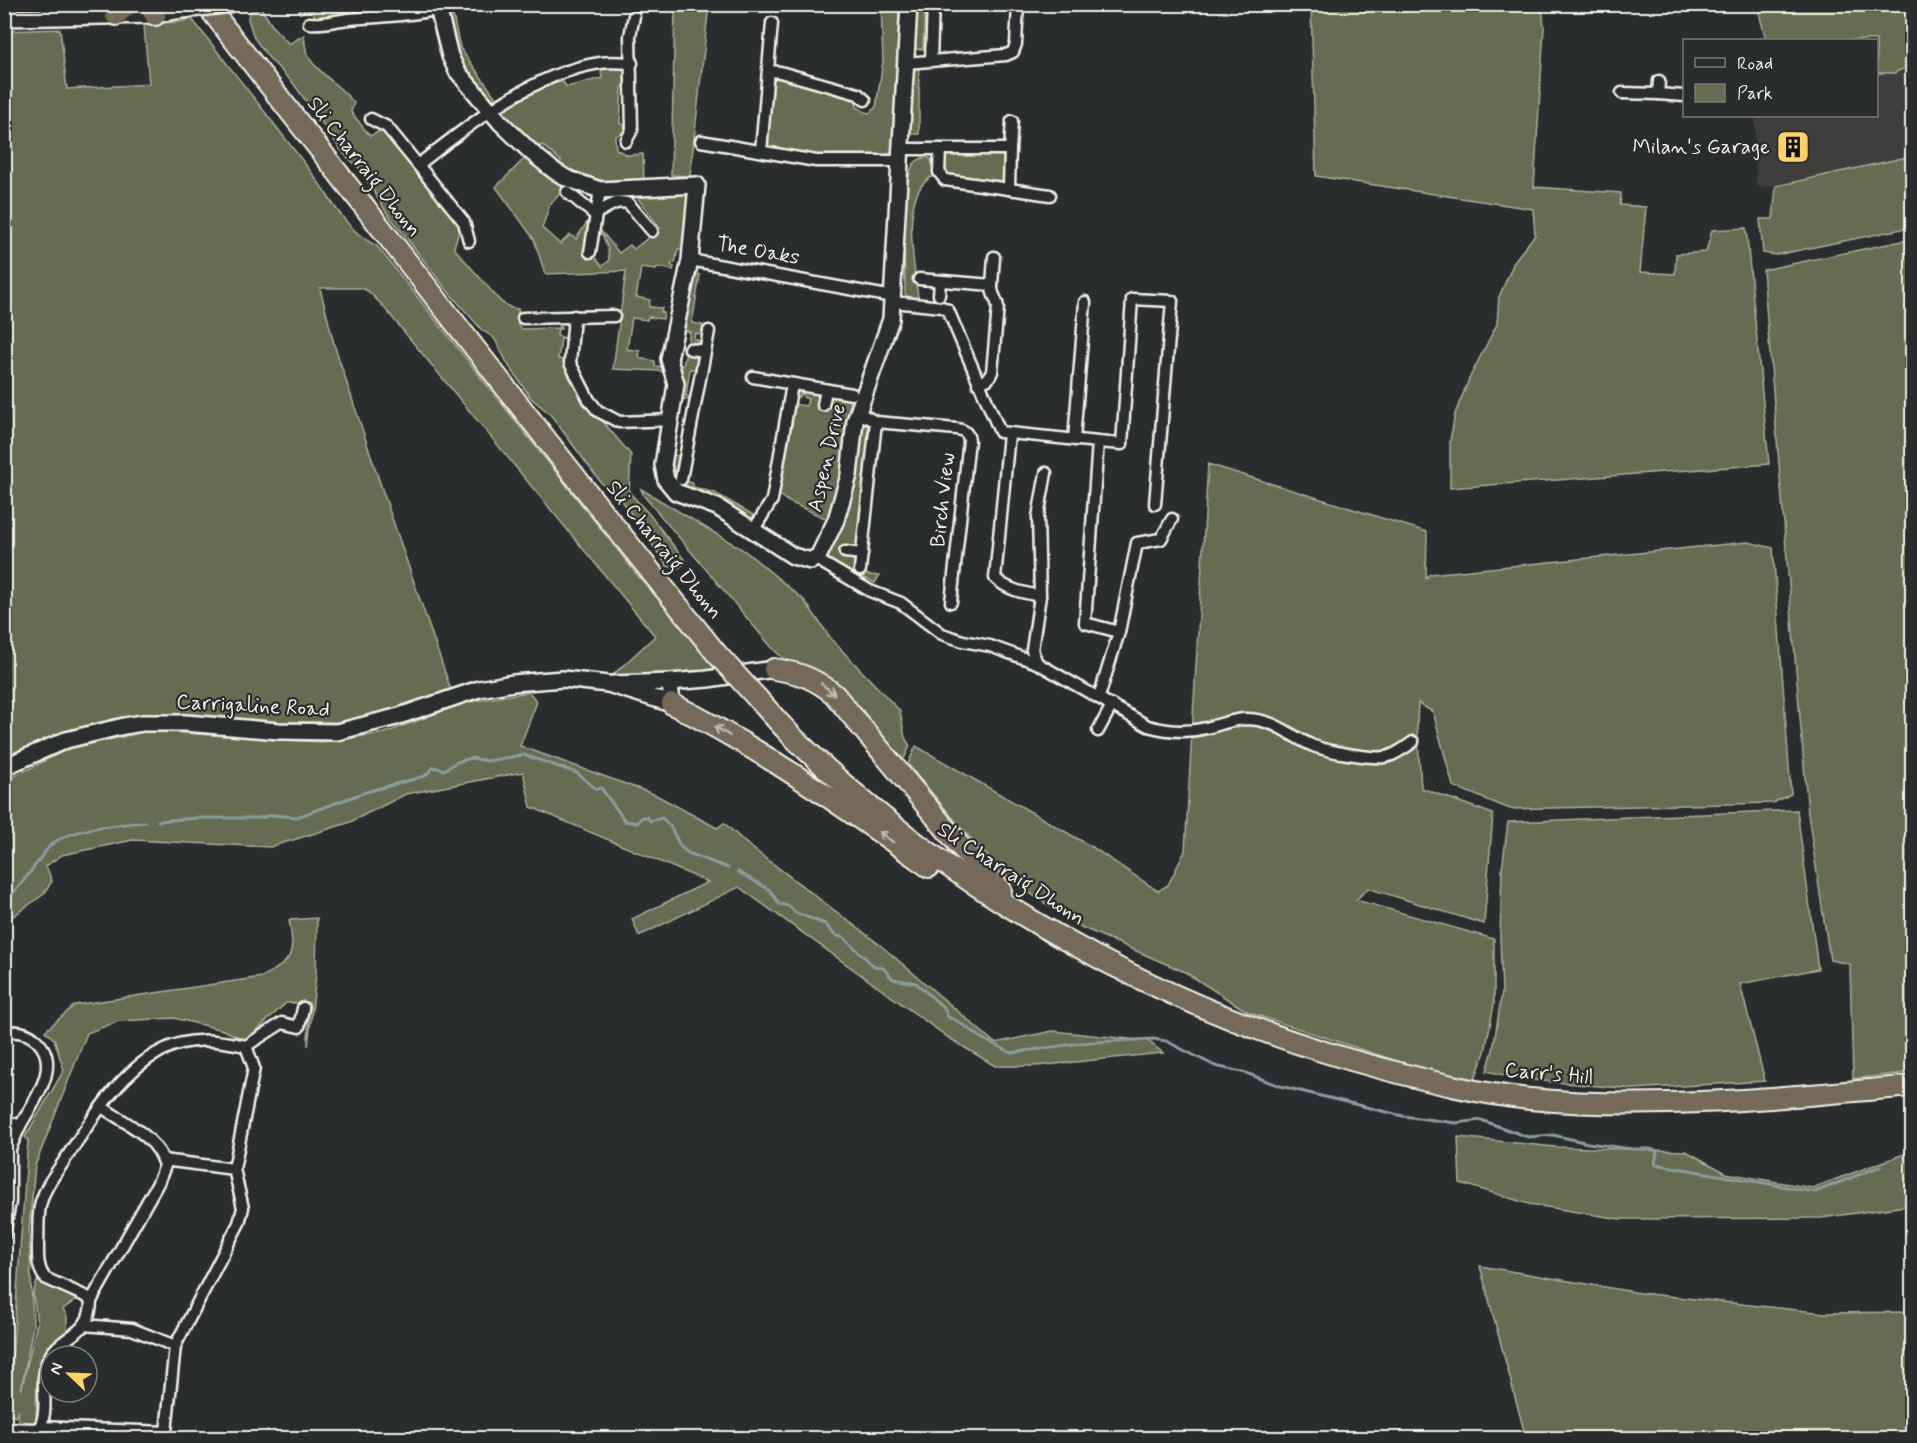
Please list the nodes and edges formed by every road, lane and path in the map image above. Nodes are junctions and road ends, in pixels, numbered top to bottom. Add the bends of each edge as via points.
1 (54, 4) edge
2 (206, 4) edge
3 (231, 4) edge
4 (465, 4) edge
5 (909, 4) edge
6 (933, 4) edge
7 (1018, 4) edge
8 (438, 7) edge
9 (122, 10) edge
10 (152, 10) edge
11 (634, 16) dead end
12 (65, 17) junction
13 (4, 18) edge
14 (309, 23) dead end
15 (772, 23) dead end
16 (931, 60) junction
17 (632, 63) junction
18 (905, 63) junction
19 (769, 71) junction
20 (1659, 81) dead end
21 (1622, 93) dead end
22 (1658, 94) junction
23 (1683, 96) edge
24 (865, 100) dead end
25 (490, 111) junction
26 (371, 119) dead end
27 (1012, 121) dead end
28 (626, 141) dead end
29 (701, 141) dead end
30 (940, 149) junction
31 (1010, 149) junction
32 (761, 151) junction
33 (901, 155) junction
34 (418, 165) junction
35 (1009, 189) junction
36 (600, 190) junction
37 (567, 192) dead end
38 (1050, 195) dead end
39 (594, 214) junction
40 (652, 231) dead end
41 (469, 241) dead end
42 (590, 252) dead end
43 (994, 257) dead end
44 (690, 260) junction
45 (919, 279) dead end
46 (940, 281) junction
47 (992, 285) junction
48 (939, 295) dead end
49 (893, 299) junction
50 (1085, 302) dead end
51 (574, 316) junction
52 (614, 316) dead end
53 (523, 318) dead end
54 (709, 331) dead end
55 (690, 349) dead end
56 (704, 351) junction
57 (753, 377) dead end
58 (792, 384) junction
59 (978, 384) junction
60 (826, 390) junction
61 (858, 402) junction
62 (823, 405) dead end
63 (672, 420) junction
64 (876, 422) junction
65 (1010, 434) junction
66 (1074, 440) junction
67 (1098, 442) junction
68 (666, 446) junction
69 (686, 449) junction
70 (1046, 472) dead end
71 (681, 479) dead end
72 (1155, 504) dead end
73 (1172, 519) dead end
74 (753, 531) junction
75 (845, 552) dead end
76 (862, 554) junction
77 (816, 559) junction
78 (860, 570) dead end
79 (965, 594) dead end
80 (1040, 596) junction
81 (1119, 632) junction
82 (1037, 663) junction
83 (774, 669) joint
84 (670, 682) junction
85 (608, 684) junction
86 (1099, 698) junction
87 (672, 704) junction
88 (1112, 705) junction
89 (1098, 731) dead end
90 (1413, 742) dead end
91 (4, 767) edge
92 (1194, 1004) junction
93 (303, 1008) dead end
94 (4, 1033) edge
95 (246, 1046) junction
96 (1912, 1086) edge
97 (102, 1107) junction
98 (4, 1120) edge
99 (20, 1126) junction
100 (163, 1160) junction
101 (234, 1169) junction
102 (4, 1235) edge
103 (92, 1301) junction
104 (84, 1325) junction
105 (175, 1346) junction
106 (40, 1427) junction
107 (4, 1428) edge

1 - 12 street
2 - 92 highway, Sli Charraig Dhonn, bridge via 716,654 799,744 947,865 1081,948
3 - 10 street, bridge
4 - 8 street
5 - 18 street
6 - 16 street
7 - 16 street via 1013,52
8 - 14 street via 384,18
8 - 25 street via 457,71
9 - 10 street
9 - 12 street
11 - 17 street via 630,36
12 - 13 street
15 - 19 street
16 - 18 street
17 - 25 street via 602,62 577,68 552,77
17 - 28 street via 632,130
18 - 33 street
19 - 24 street via 858,94
19 - 32 street
20 - 22 street
21 - 22 street
22 - 23 street
25 - 34 street
25 - 36 street via 553,170
26 - 34 street via 387,127
27 - 31 street
29 - 32 street
30 - 31 street
30 - 33 street
30 - 35 street via 939,172 945,180
31 - 35 street
32 - 33 street via 816,161
33 - 49 street
34 - 41 street via 464,222
35 - 38 street
36 - 39 street
36 - 44 street, The Oaks via 697,185
37 - 39 street
39 - 40 street via 618,201 624,202
39 - 42 street
43 - 47 street
44 - 49 street, The Oaks
44 - 63 street via 669,359 676,384
45 - 46 street
46 - 47 street
46 - 48 street
47 - 59 street via 991,292 998,302 992,372
49 - 59 street, The Oaks via 948,310
49 - 61 street via 887,336
50 - 66 street
51 - 52 street
51 - 53 street
51 - 63 street via 570,363 598,411 619,422
54 - 56 street
55 - 56 street
56 - 69 street
57 - 58 street, Aspen Drive
58 - 60 street, Aspen Drive
58 - 74 street via 772,500
59 - 65 street via 998,429
60 - 61 street, Aspen Drive
60 - 62 street, Aspen Drive
61 - 64 street, Birch View
61 - 77 street, Aspen Drive via 849,475 836,520
63 - 68 street
64 - 76 street
64 - 79 street, Birch View via 957,429 968,435 952,597
65 - 66 street
65 - 80 street via 995,578 1013,589
66 - 67 street
67 - 72 street via 1122,444 1132,299 1172,301
67 - 81 street via 1085,623
68 - 69 street
68 - 74 street via 663,472 671,488 717,507
69 - 71 street
70 - 80 street via 1038,518
73 - 81 street via 1161,539 1137,543
74 - 77 street via 788,554 807,561
75 - 76 street
76 - 78 street
77 - 82 street via 870,591 901,603 942,634
80 - 82 street via 1032,650
81 - 86 street
82 - 86 street
83 - 84 street, Carrigaline Road
83 -> 92 highway via 817,681 834,694 965,852 1005,894 1172,987
84 - 85 street, Carrigaline Road
84 - 87 street
85 - 87 street, Carrigaline Road
85 - 91 street, Carrigaline Road via 563,679 479,689 338,732 142,723 75,737
86 - 88 street
92 -> 87 highway via 1115,976 1042,939 813,788
88 - 89 street
88 - 90 street via 1148,726 1165,730 1203,729 1246,719 1269,723 1328,751 1387,758
92 - 96 highway, Carr's Hill via 1268,1034 1344,1058 1464,1089 1531,1099 1711,1101
93 - 95 street via 299,1028 282,1023
94 - 99 street via 31,1036 46,1052 48,1063 39,1091
95 - 97 street via 203,1040 161,1051 123,1082
95 - 101 street via 254,1068
97 - 100 street via 149,1139
97 - 103 street via 54,1174 39,1213 38,1263 43,1275
98 - 99 street
99 - 102 street via 10,1149 10,1202
100 - 101 street
100 - 103 street via 164,1171
101 - 105 street via 243,1208 239,1223
103 - 104 street
104 - 105 street via 132,1329
104 - 106 street via 58,1344 47,1362
105 - 106 street via 166,1432
106 - 107 street

